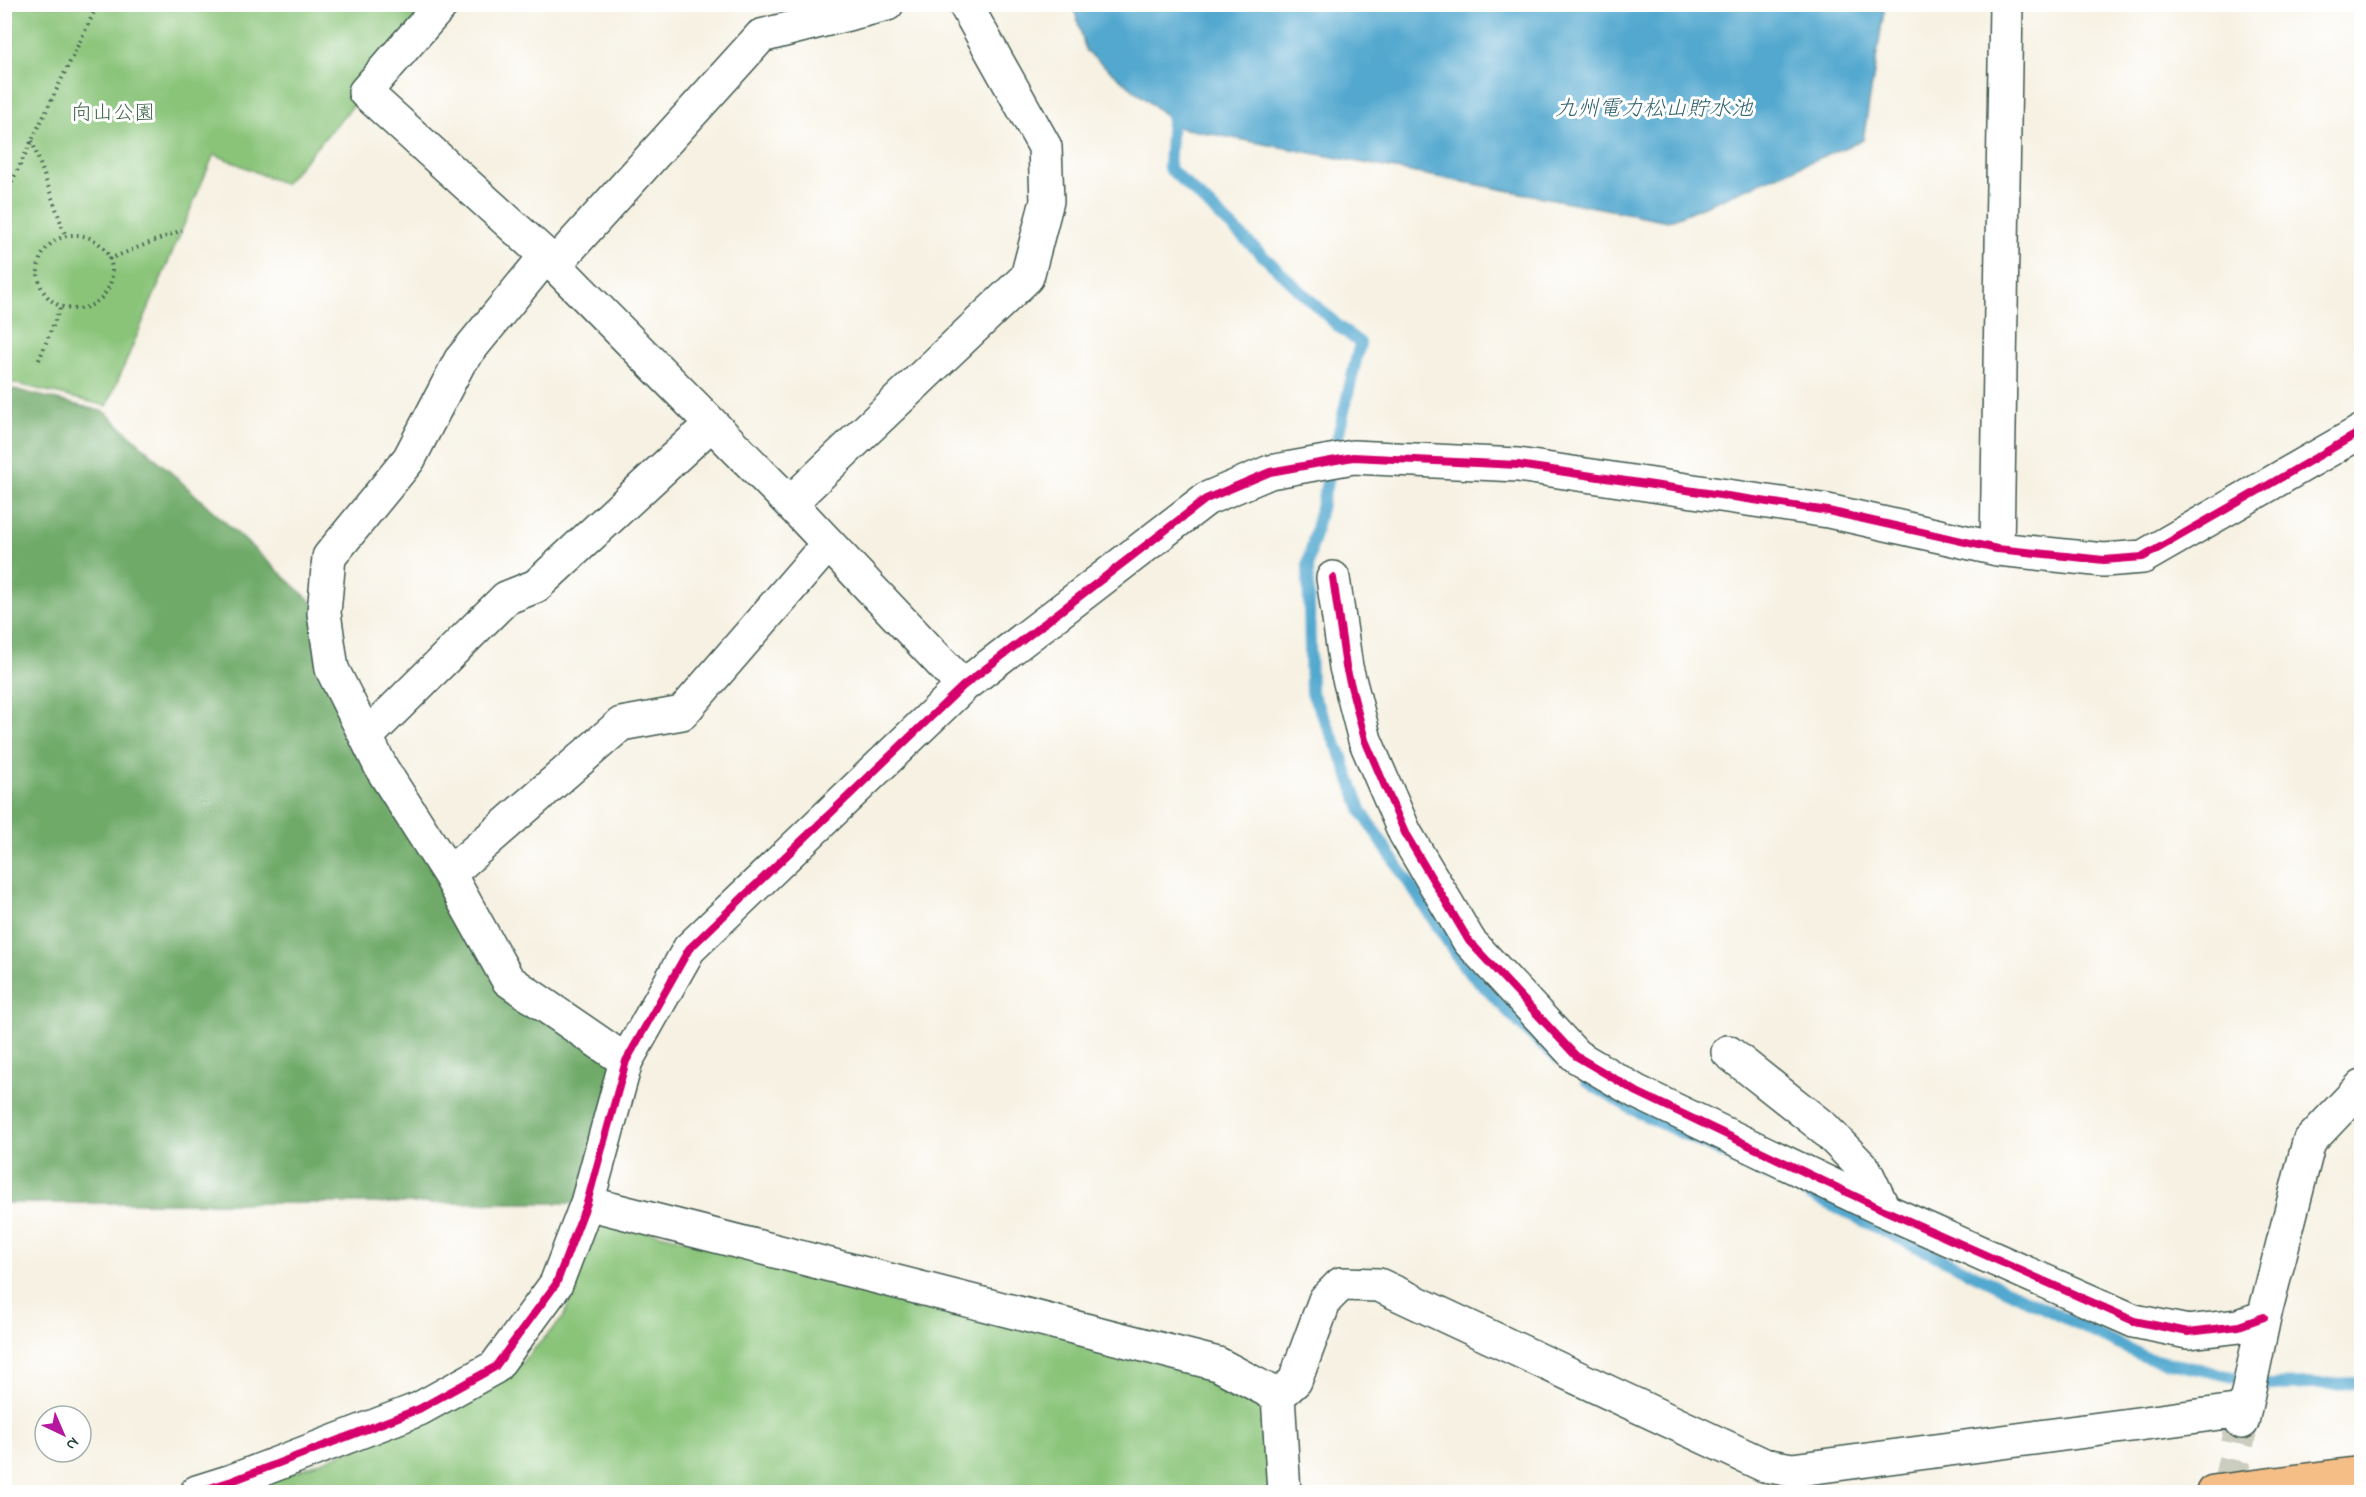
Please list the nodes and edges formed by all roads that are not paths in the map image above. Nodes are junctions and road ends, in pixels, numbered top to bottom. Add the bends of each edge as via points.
1 (442, 4) edge
2 (887, 4) edge
3 (965, 4) edge
4 (2006, 4) edge
5 (550, 260) junction
6 (711, 424) junction
7 (2361, 430) edge
8 (790, 503) junction
9 (828, 544) junction
10 (1997, 549) junction
11 (1333, 578) dead end
12 (963, 686) junction
13 (366, 737) junction
14 (449, 874) junction
15 (1728, 1052) dead end
16 (626, 1062) junction
17 (2361, 1086) edge
18 (587, 1203) junction
19 (1884, 1210) junction
20 (2264, 1317) junction
21 (1278, 1396) junction
22 (2361, 1473) edge
23 (197, 1492) edge
24 (1284, 1492) edge
25 (2213, 1492) edge

1 - 5 street via 365,92
2 - 5 street via 761,36
3 - 8 street via 1045,147 1047,201 1028,277
4 - 10 street
5 - 6 street
5 - 13 street via 460,361 409,459 329,557 324,613 332,669
6 - 8 street
6 - 13 street via 536,586 506,598
7 - 10 street via 2143,557 2104,560
8 - 9 street
9 - 12 street
9 - 14 street via 682,713 621,724
10 - 12 street via 1828,511 1518,465 1353,457 1270,472 1206,499
11 - 19 street via 1346,667 1365,740 1405,833 1469,941 1576,1056 1637,1092
12 - 16 street via 689,949
13 - 14 street
14 - 16 street via 508,980
15 - 19 street via 1824,1128 1865,1170
16 - 18 street
17 - 20 street via 2309,1142
18 - 21 street via 1218,1364
18 - 23 street via 556,1284 495,1367 419,1409
19 - 20 street via 2134,1321 2188,1332 2239,1326
20 - 21 street via 2243,1412 1792,1470 1764,1465 1378,1285 1341,1284 1324,1300 1295,1381
21 - 24 street
22 - 25 main road

